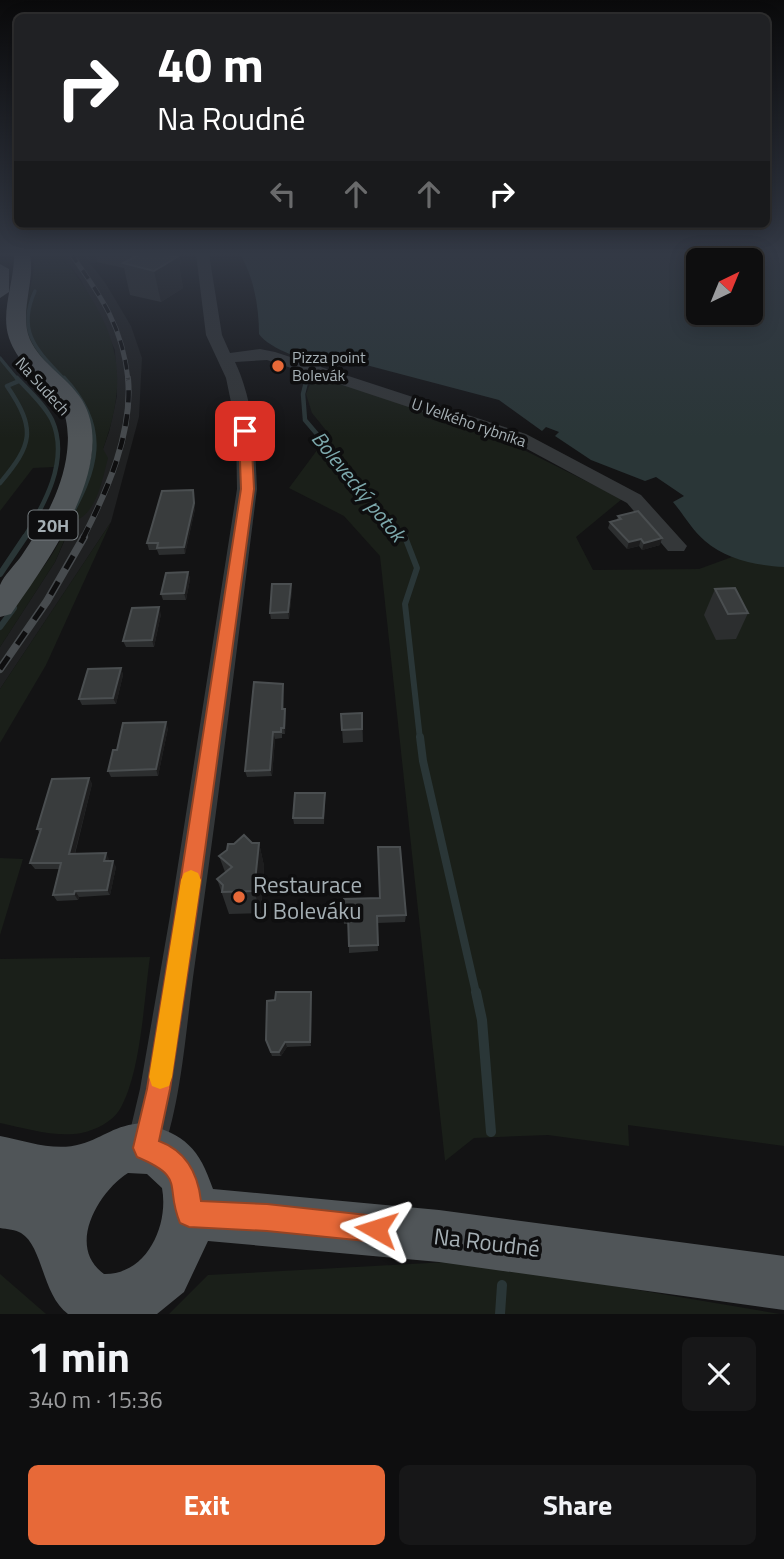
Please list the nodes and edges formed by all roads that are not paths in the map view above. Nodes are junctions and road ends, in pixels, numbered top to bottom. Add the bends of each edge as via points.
1 (1, 315) edge
2 (17, 315) edge
3 (211, 315) edge
4 (230, 358) junction
5 (80, 432) junction
6 (676, 547) dead end
7 (0, 607) edge
8 (145, 1148) junction
9 (0, 1161) edge
10 (98, 1164) junction
11 (0, 1202) edge
12 (189, 1214) junction
13 (62, 1249) junction
14 (784, 1283) edge

1 - 5 main road, Na Sudech via 9,347 65,408
2 - 5 main road, Na Sudech / 20H via 19,338 70,398
3 - 4 street via 214,335
4 - 6 street, U Velkého rybníka via 269,355 520,438 634,499
4 - 8 street via 243,419 247,489 186,916 159,1089
5 - 7 main road, Na Sudech / 20H via 77,468 55,520
8 - 10 main road via 121,1151
8 - 12 main road via 166,1156 182,1174
9 - 10 main road via 57,1173
10 - 13 main road via 69,1203
11 - 13 main road via 43,1217
12 - 13 main road via 187,1231 172,1263 149,1288 127,1298 105,1301 80,1290
12 - 14 main road, Na Roudné via 431,1234

